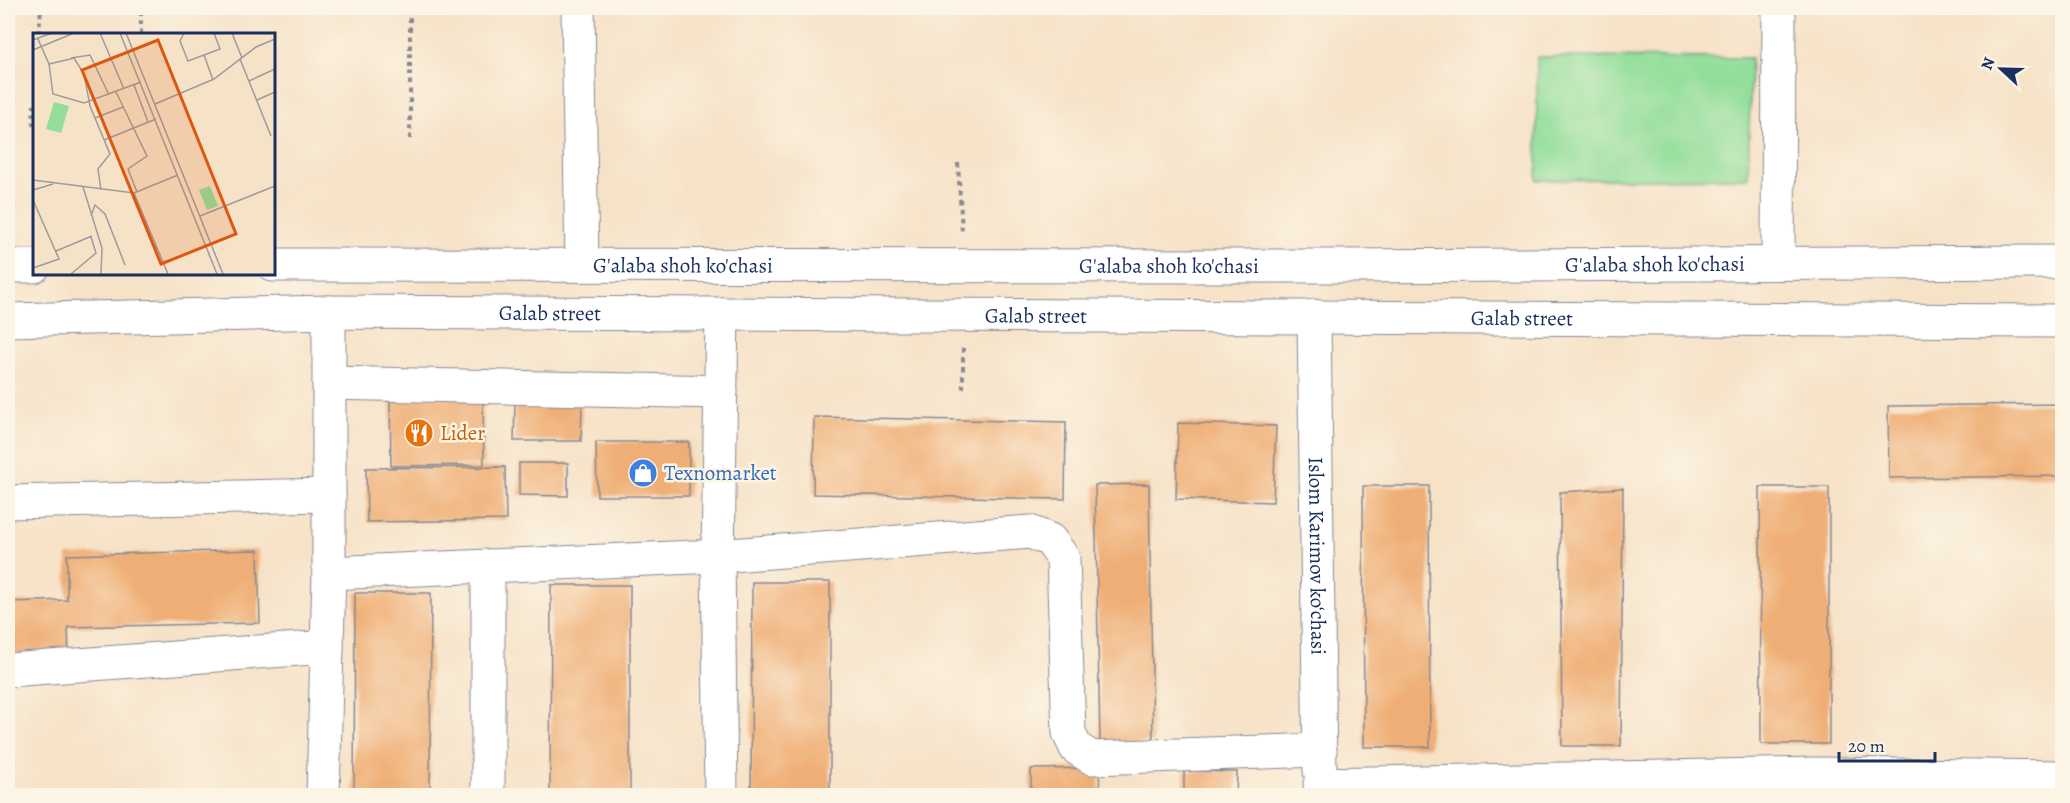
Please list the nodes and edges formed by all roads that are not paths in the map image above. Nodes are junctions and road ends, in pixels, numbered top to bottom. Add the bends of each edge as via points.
1 (578, 8) edge
2 (1779, 8) edge
3 (2062, 262) edge
4 (1778, 263) junction
5 (582, 264) junction
6 (274, 265) edge
7 (8, 266) edge
8 (33, 266) edge
9 (329, 312) junction
10 (722, 314) junction
11 (1314, 316) junction
12 (8, 320) edge
13 (2062, 321) edge
14 (329, 383) junction
15 (721, 392) junction
16 (329, 495) junction
17 (8, 502) edge
18 (718, 556) junction
19 (488, 566) junction
20 (329, 573) junction
21 (327, 647) junction
22 (8, 670) edge
23 (1320, 750) junction
24 (2062, 777) edge
25 (1318, 790) edge
26 (323, 795) edge
27 (488, 795) edge
28 (721, 795) edge

1 - 5 main road
2 - 4 main road
3 - 4 main road, G'alaba shoh ko'chasi
4 - 5 main road, G'alaba shoh ko'chasi
5 - 6 main road, G'alaba shoh ko'chasi
7 - 8 main road
9 - 10 main road, Galab street
9 - 12 main road, Galab street
9 - 14 main road
10 - 11 main road, Galab street
10 - 15 main road
11 - 13 main road, Galab street
11 - 23 main road, Islom Karimov ko‘chasi
14 - 15 main road
14 - 16 main road
15 - 18 main road
16 - 17 main road
16 - 20 main road
18 - 19 main road
18 - 23 main road via 1030,532 1050,540 1063,558 1069,733 1076,748 1092,758
18 - 28 main road
19 - 20 main road
19 - 27 main road
20 - 21 main road
21 - 22 main road
21 - 26 main road
23 - 25 main road, Islom Karimov ko‘chasi
24 - 25 main road via 1818,774

